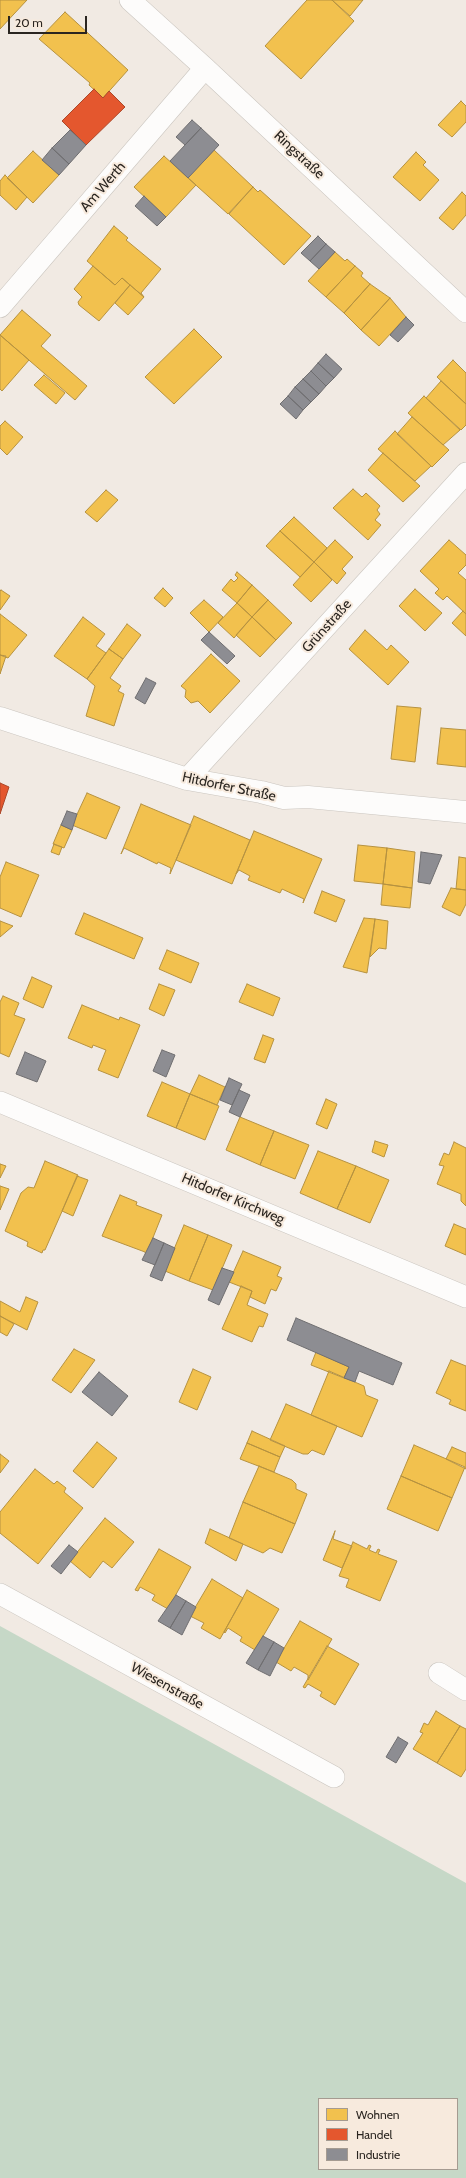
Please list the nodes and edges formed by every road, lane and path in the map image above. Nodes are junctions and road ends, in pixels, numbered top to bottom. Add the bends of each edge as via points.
1 (130, 0) edge
2 (205, 68) junction
3 (0, 307) edge
4 (466, 312) edge
5 (466, 473) edge
6 (0, 718) edge
7 (187, 779) junction
8 (466, 812) edge
9 (0, 1102) edge
10 (466, 1296) edge
11 (0, 1594) edge
12 (439, 1673) dead end
13 (466, 1690) edge
14 (334, 1777) dead end

1 - 2 street, Ringstraße
2 - 3 street, Am Werth
2 - 4 street, Ringstraße
5 - 7 street, Grünstraße
6 - 7 street, Hitdorfer Straße
7 - 8 street, Hitdorfer Straße via 284,798 308,797
9 - 10 street, Hitdorfer Kirchweg
11 - 14 street, Wiesenstraße
12 - 13 street

